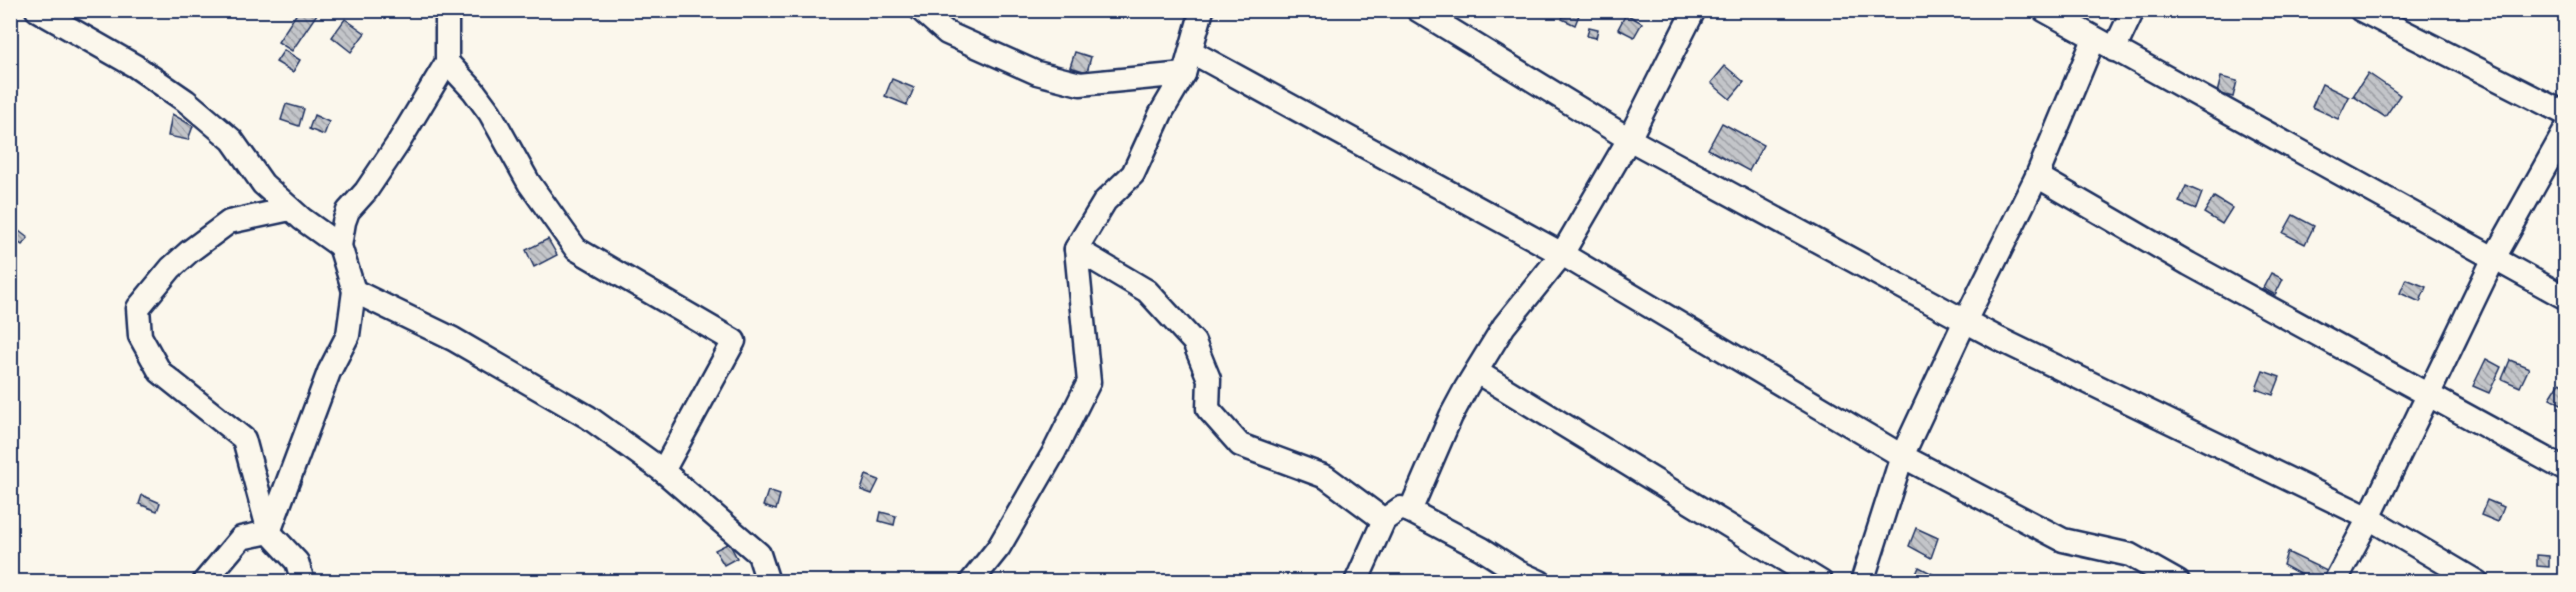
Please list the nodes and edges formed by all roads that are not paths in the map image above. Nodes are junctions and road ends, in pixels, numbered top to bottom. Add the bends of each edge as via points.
1 (37, 10) edge
2 (447, 10) edge
3 (921, 10) edge
4 (1202, 10) edge
5 (1694, 10) edge
6 (2044, 10) edge
7 (2133, 10) edge
8 (2361, 10) edge
9 (1422, 11) edge
10 (2094, 39) junction
11 (2114, 50) junction
12 (1192, 52) junction
13 (447, 62) junction
14 (1184, 74) junction
15 (2565, 114) edge
16 (2565, 129) edge
17 (1629, 139) junction
18 (2037, 176) junction
19 (290, 209) junction
20 (340, 246) junction
21 (1076, 249) junction
22 (1562, 254) junction
23 (2494, 258) junction
24 (354, 291) junction
25 (2565, 298) edge
26 (1965, 321) junction
27 (1477, 372) junction
28 (2427, 394) junction
29 (1902, 456) junction
30 (2565, 470) edge
31 (663, 471) junction
32 (1410, 512) junction
33 (2369, 518) junction
34 (1384, 520) junction
35 (269, 532) junction
36 (204, 582) edge
37 (303, 582) edge
38 (768, 582) edge
39 (971, 582) edge
40 (1356, 582) edge
41 (1540, 582) edge
42 (1821, 582) edge
43 (1862, 582) edge
44 (2178, 582) edge
45 (2336, 582) edge
46 (2477, 582) edge

1 - 19 street via 135,66 186,101 232,140 263,184
2 - 13 street
3 - 14 street via 947,33 1037,73 1080,84
4 - 12 street
5 - 17 street
6 - 10 street
7 - 11 street
8 - 15 street
9 - 17 street
10 - 11 street
10 - 18 street
11 - 23 street
12 - 14 street
12 - 22 street
13 - 20 street via 397,145 348,211
13 - 31 street via 490,113 529,183 576,249 734,341
14 - 21 street via 1133,174 1104,201
16 - 23 street
17 - 22 street
17 - 26 street
18 - 26 street
18 - 28 street
19 - 20 street
19 - 35 street via 229,222 171,268 138,308 140,336 160,372 244,439
20 - 24 street
21 - 34 street via 1147,291 1194,342 1209,379 1209,409 1240,445 1326,477
21 - 39 street via 1089,382 999,547
22 - 27 street via 1504,326
22 - 29 street
23 - 25 street
23 - 28 street
24 - 31 street via 453,339 588,417
24 - 35 street via 348,335 329,372
26 - 29 street
26 - 33 street
27 - 32 street via 1451,416
27 - 42 street
28 - 30 street
28 - 33 street
29 - 43 street
29 - 44 street via 2063,540 2130,555
31 - 38 street via 759,554
32 - 34 street via 1401,508
32 - 41 street
33 - 45 street
33 - 46 street
34 - 40 street
35 - 36 street via 241,538
35 - 37 street via 297,562

